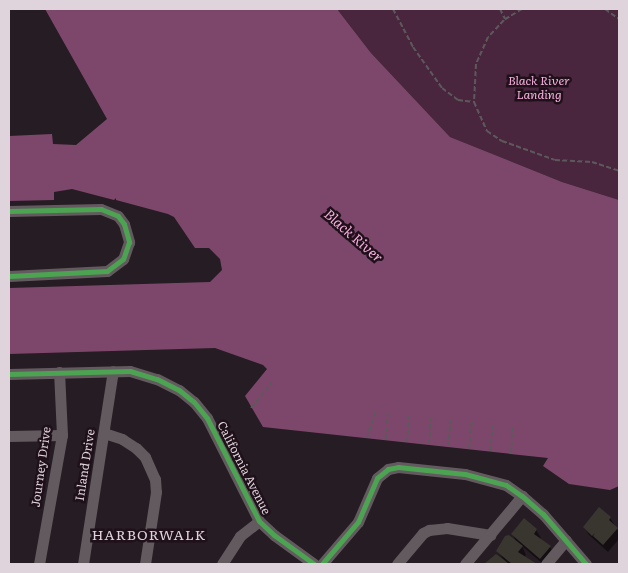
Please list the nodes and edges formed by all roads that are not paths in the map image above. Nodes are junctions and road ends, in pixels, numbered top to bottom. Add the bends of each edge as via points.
1 (9, 211) edge
2 (9, 276) edge
3 (113, 371) junction
4 (59, 372) junction
5 (9, 374) edge
6 (104, 433) junction
7 (62, 435) junction
8 (9, 436) edge
9 (522, 496) junction
10 (259, 521) junction
11 (490, 535) junction
12 (566, 540) junction
13 (39, 564) edge
14 (83, 564) edge
15 (145, 564) edge
16 (222, 564) edge
17 (314, 564) edge
18 (322, 564) edge
19 (397, 564) edge
20 (465, 564) edge
21 (546, 564) edge
22 (586, 564) edge

1 - 2 street via 101,209 118,216 129,242 123,259 107,271
3 - 4 street, California Avenue
3 - 6 street, Inland Drive
3 - 10 street, California Avenue via 141,373 157,379 194,402 218,438
4 - 5 street, California Avenue
4 - 7 street, Journey Drive
6 - 14 street, Inland Drive
6 - 15 street via 136,448 145,457 155,479 156,492
7 - 8 street
7 - 13 street, Journey Drive
9 - 11 street
9 - 12 street
9 - 18 street via 500,482 395,467 377,478 358,522
10 - 16 street via 240,536
10 - 17 street, California Avenue
11 - 19 street via 447,528 428,530
11 - 20 street
12 - 21 street
12 - 22 street

